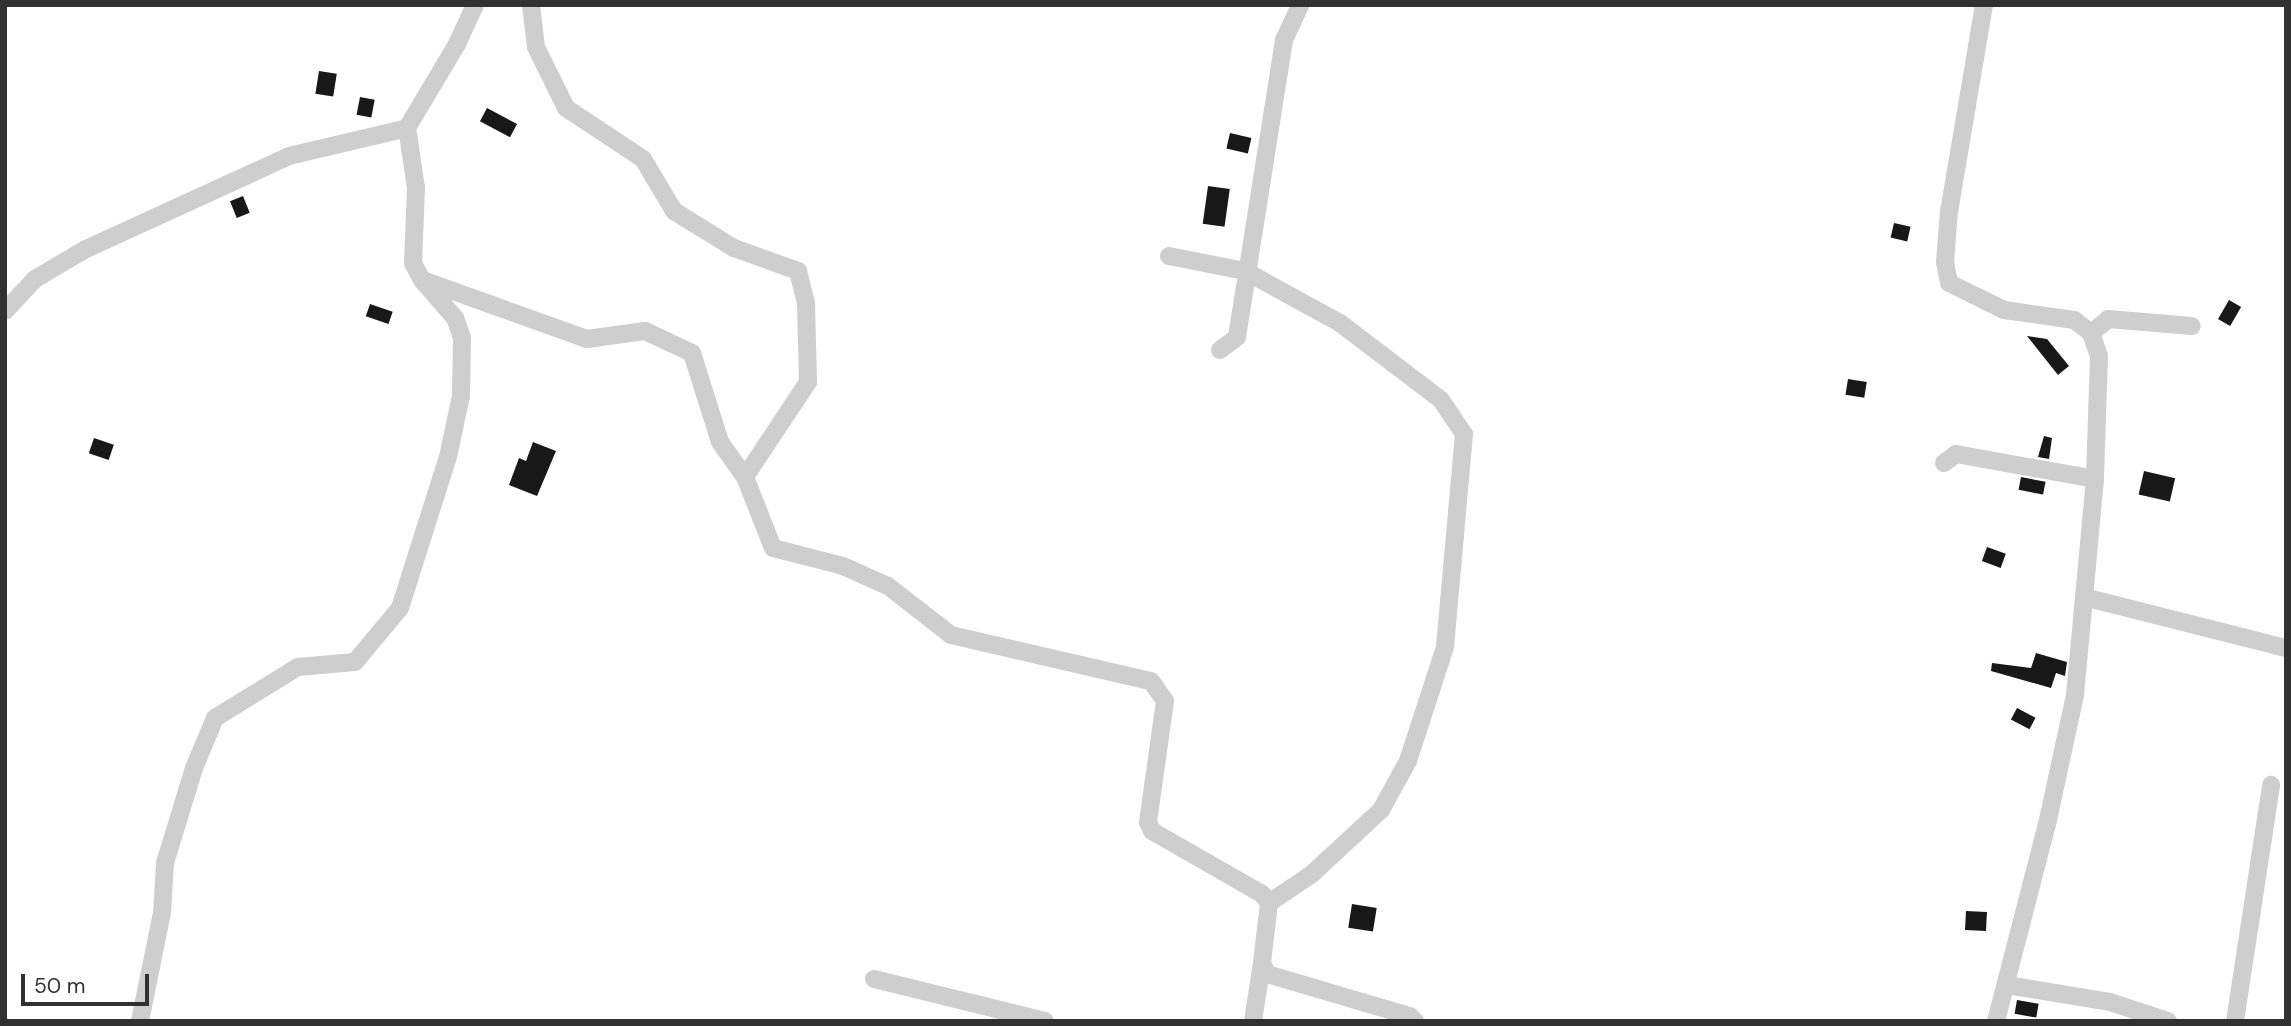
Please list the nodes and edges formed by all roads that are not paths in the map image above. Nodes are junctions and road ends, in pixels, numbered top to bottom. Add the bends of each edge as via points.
1 (475, 5) edge
2 (531, 5) edge
3 (1300, 5) edge
4 (1984, 5) edge
5 (407, 128) junction
6 (1169, 256) dead end
7 (1245, 271) junction
8 (422, 280) junction
9 (5, 311) edge
10 (2192, 326) dead end
11 (2091, 333) junction
12 (1220, 350) dead end
13 (1944, 463) dead end
14 (745, 477) junction
15 (2095, 479) junction
16 (2084, 597) junction
17 (2286, 649) edge
18 (2271, 785) dead end
19 (1269, 903) junction
20 (1262, 963) junction
21 (874, 979) dead end
22 (2007, 985) junction
23 (141, 1021) edge
24 (1045, 1021) edge
25 (1253, 1021) edge
26 (1415, 1021) edge
27 (1996, 1021) edge
28 (2168, 1021) edge
29 (2235, 1021) edge

1 - 5 street
2 - 14 street via 536,47 566,107 642,159 674,211 734,248 799,271 806,304 808,382
3 - 7 street via 1284,40
4 - 11 street via 1949,211 1948,283 2004,310 2074,320
5 - 8 street via 416,188 413,263
5 - 9 street via 289,156 84,250 35,279
6 - 7 street
7 - 12 street via 1237,337
7 - 19 street via 1340,323 1441,400 1464,434 1445,647 1408,761 1381,810 1312,874
8 - 14 street via 587,339 645,331 692,353 720,442
8 - 23 street via 455,317 462,338 461,396 449,457 400,608 355,662 298,667 215,718 194,768 165,863 162,913
10 - 11 street via 2108,319
11 - 15 street via 2099,356
13 - 15 street via 1956,454
14 - 19 street via 773,548 843,566 888,586 951,635 1151,681 1165,701 1148,822 1152,831 1262,894
15 - 16 street
16 - 17 street
16 - 22 street via 2075,695
18 - 29 street
19 - 20 street
20 - 25 street
20 - 26 street via 1267,974
21 - 24 street
22 - 27 street
22 - 28 street via 2110,1002

